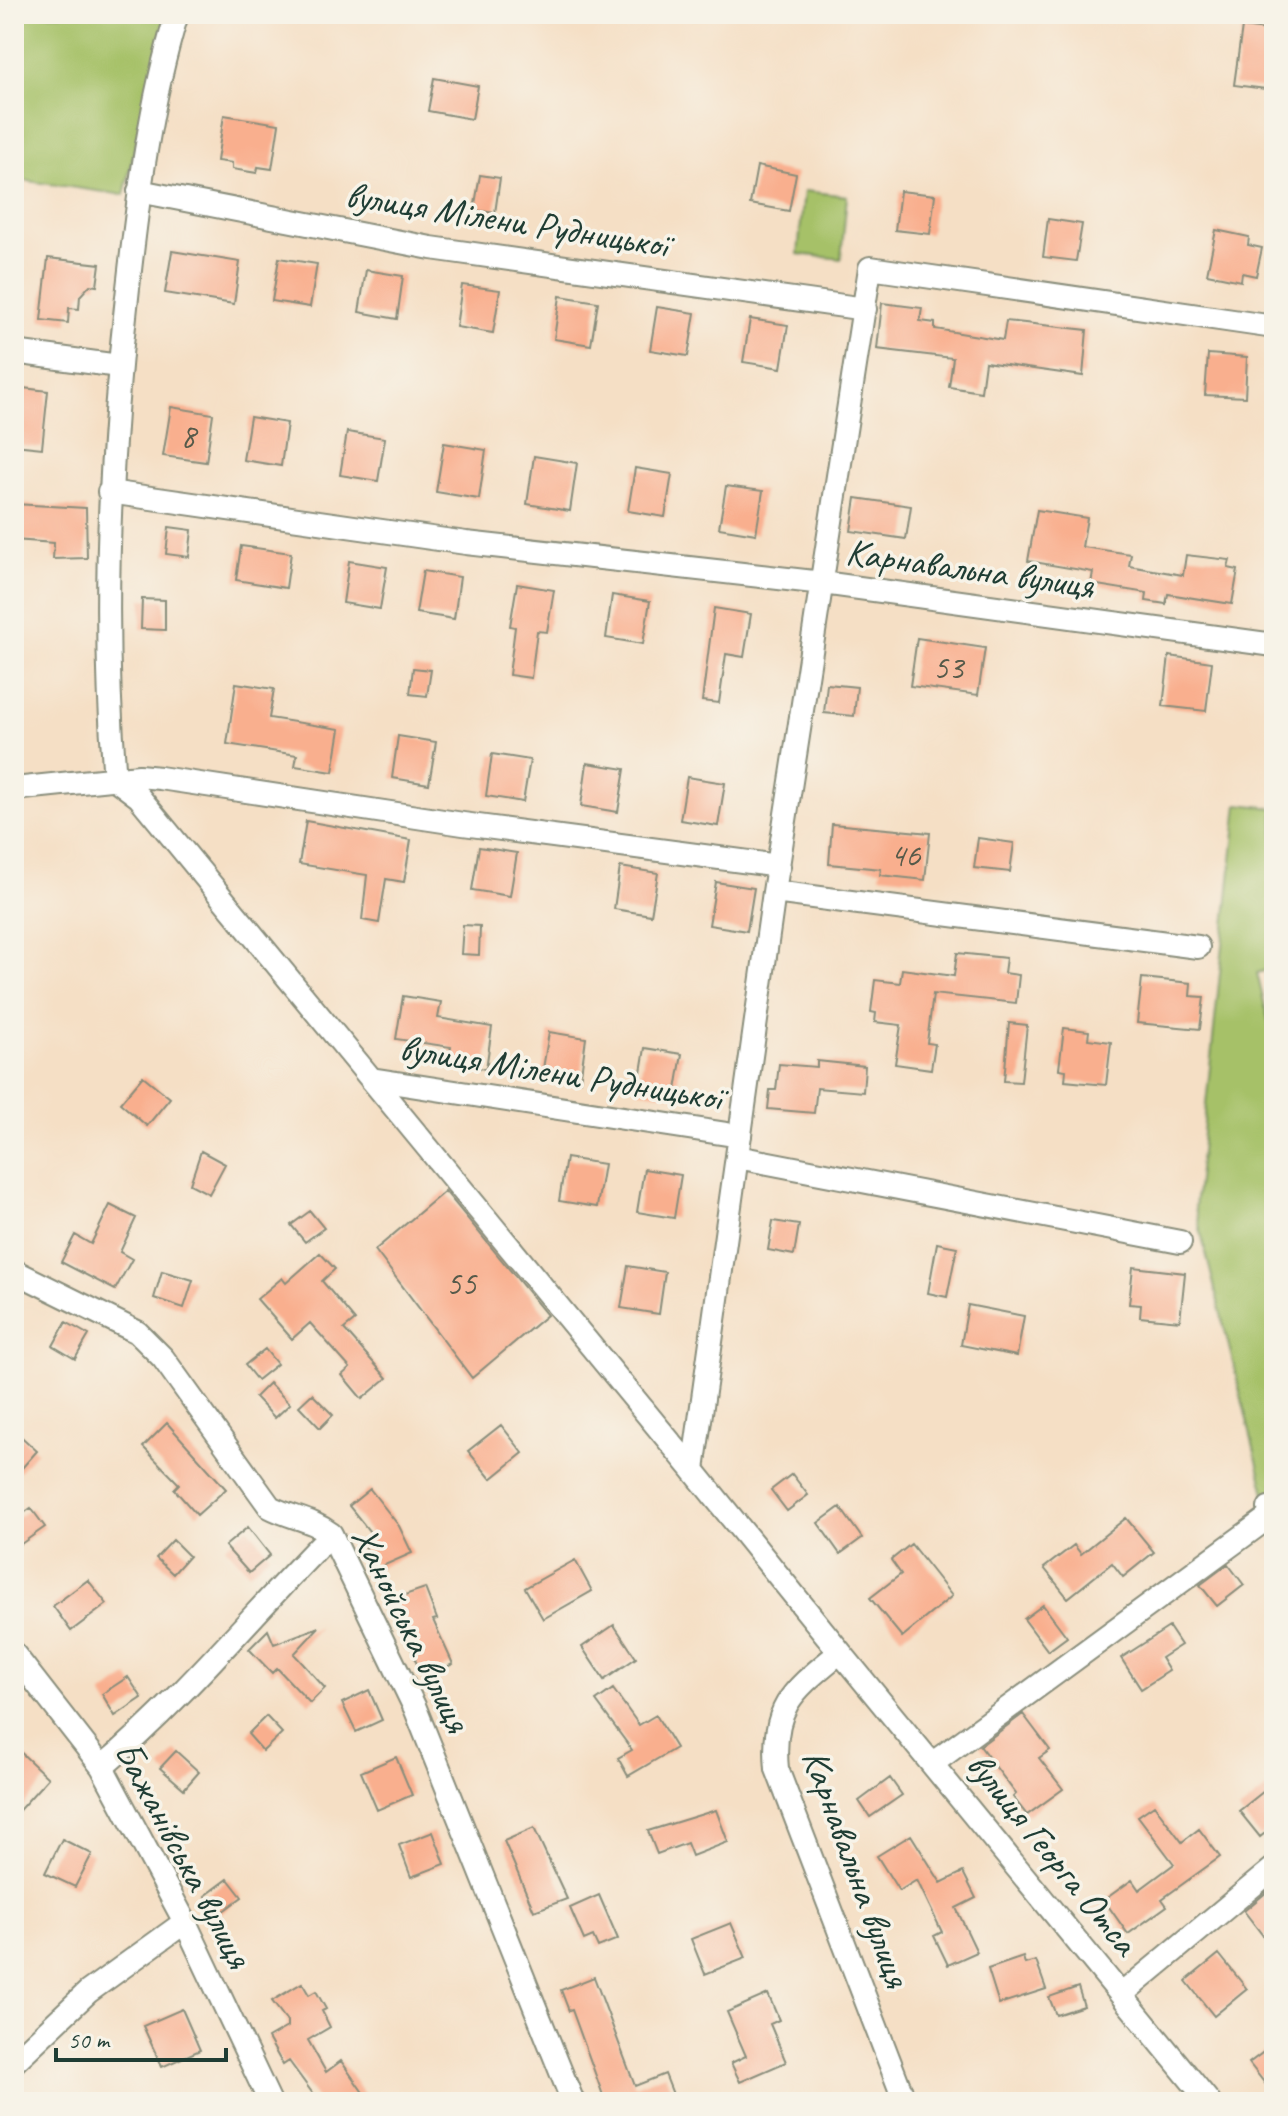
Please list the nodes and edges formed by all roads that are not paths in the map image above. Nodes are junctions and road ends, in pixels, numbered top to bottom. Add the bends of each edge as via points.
1 (177, 14) edge
2 (139, 191) junction
3 (865, 309) junction
4 (1274, 327) edge
5 (14, 352) edge
6 (119, 366) junction
7 (109, 492) junction
8 (823, 583) junction
9 (1274, 645) edge
10 (115, 779) junction
11 (14, 789) edge
12 (779, 866) junction
13 (774, 892) junction
14 (1198, 947) dead end
15 (371, 1079) junction
16 (738, 1146) junction
17 (1180, 1242) dead end
18 (14, 1271) edge
19 (693, 1470) junction
20 (1269, 1508) dead end
21 (331, 1534) junction
22 (840, 1652) junction
23 (14, 1654) edge
24 (933, 1763) junction
25 (102, 1767) junction
26 (1274, 1868) edge
27 (185, 1922) junction
28 (1122, 1994) junction
29 (14, 2062) edge
30 (270, 2102) edge
31 (573, 2102) edge
32 (905, 2102) edge
33 (1209, 2102) edge

1 - 2 street
2 - 3 street, вулиця Мілени Рудницької via 431,248
2 - 6 street
3 - 4 street via 870,268
3 - 8 street
5 - 6 street
6 - 7 street
7 - 8 street via 466,543
7 - 10 street via 108,697
8 - 9 street, Карнавальна вулиця
8 - 12 street, Карнавальна вулиця
10 - 11 street
10 - 12 street via 160,778
10 - 15 street via 139,797
12 - 13 street, Карнавальна вулиця
13 - 14 street
13 - 16 street, Карнавальна вулиця
15 - 16 street, вулиця Мілени Рудницької
15 - 19 street
16 - 17 street
16 - 19 street, Карнавальна вулиця
18 - 21 street, Ханойська вулиця via 137,1332 163,1358 270,1507 315,1521
19 - 22 street
20 - 24 street via 1265,1520
21 - 25 street via 192,1684
21 - 31 street, Ханойська вулиця via 415,1708
22 - 24 street, вулиця Георга Отса
22 - 32 street, Карнавальна вулиця via 787,1698 775,1743 777,1769
23 - 25 street, Бажанівська вулиця
24 - 28 street, вулиця Георга Отса
25 - 27 street, Бажанівська вулиця
26 - 28 street
27 - 29 street via 88,1992
27 - 30 street, Бажанівська вулиця
28 - 33 street, вулиця Георга Отса

